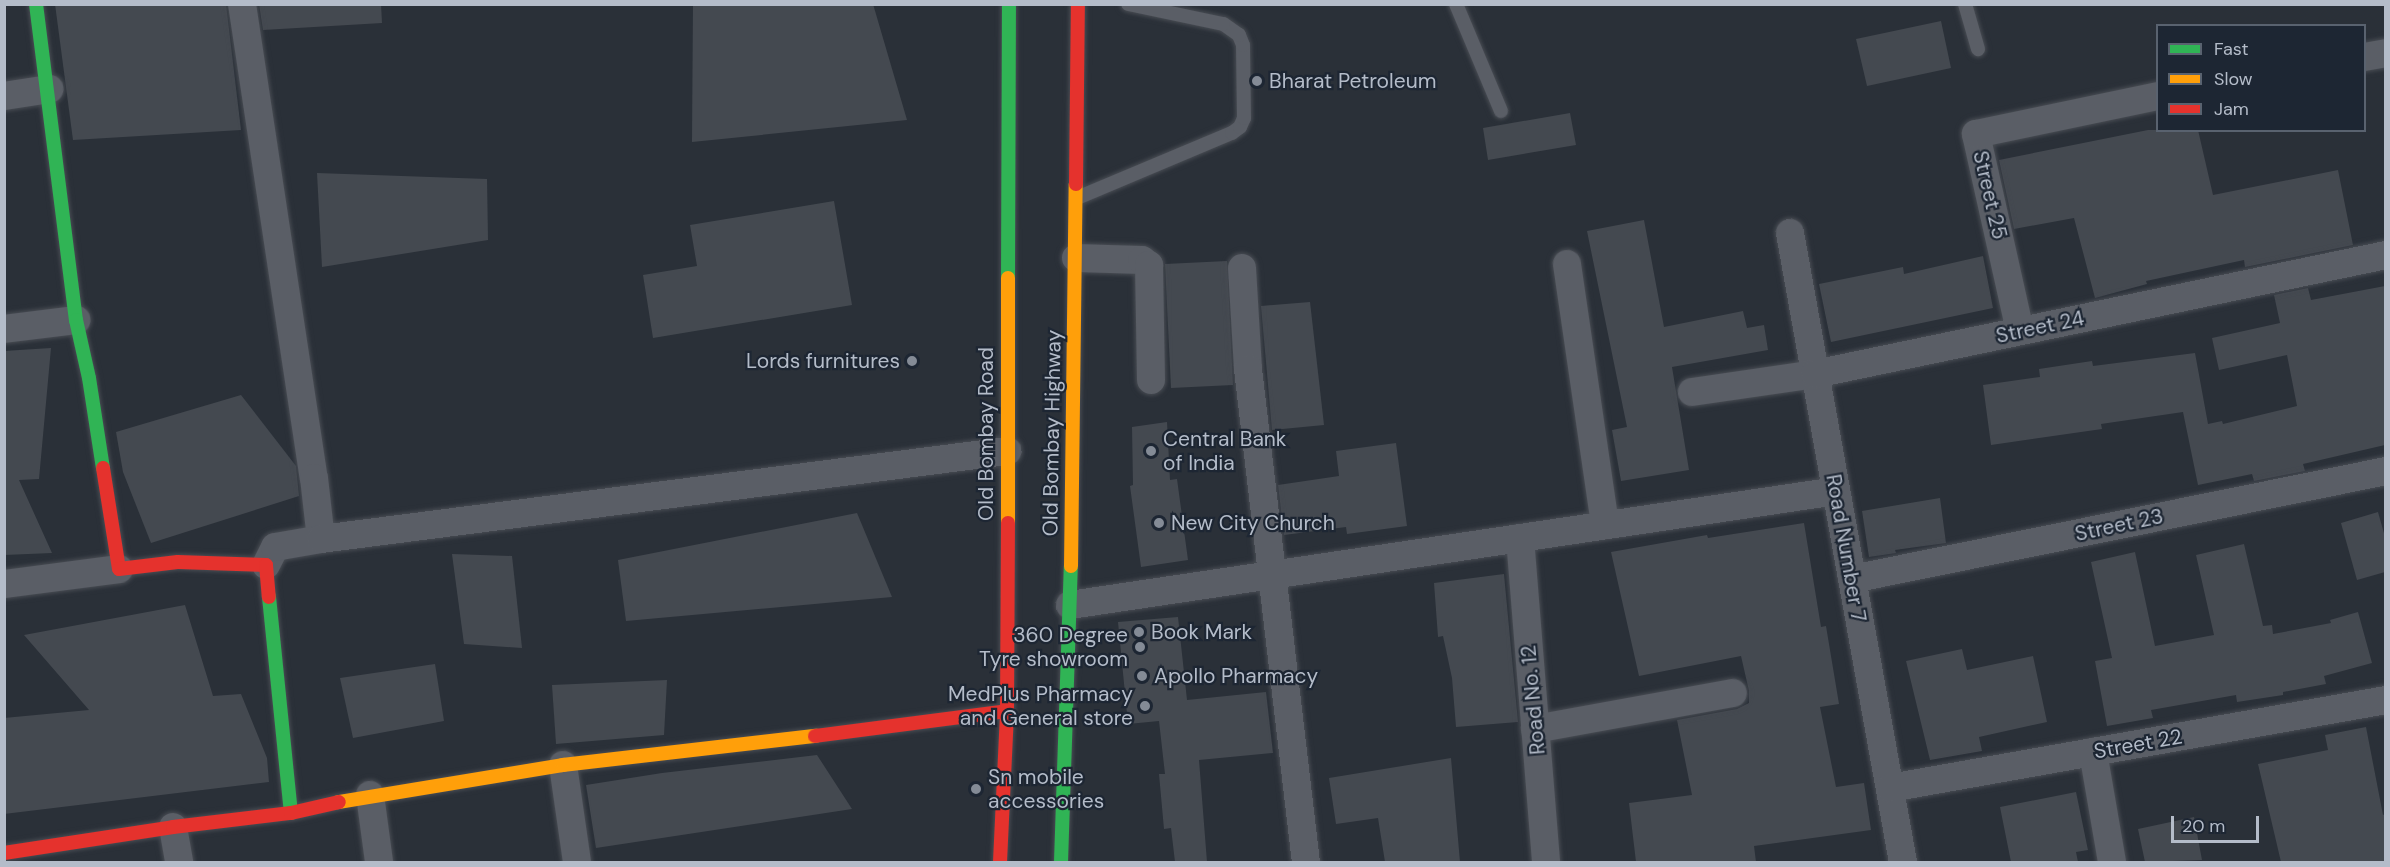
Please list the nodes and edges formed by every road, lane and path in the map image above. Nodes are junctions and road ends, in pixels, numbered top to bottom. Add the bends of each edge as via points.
1 (36, 4) edge
2 (242, 4) edge
3 (1009, 4) edge
4 (1078, 4) edge
5 (1128, 4) edge
6 (1456, 4) edge
7 (1965, 4) edge
8 (1978, 49) dead end
9 (2385, 53) edge
10 (2366, 57) edge
11 (49, 90) junction
12 (4, 96) edge
13 (2156, 96) edge
14 (1501, 111) dead end
15 (1077, 198) junction
16 (1790, 233) dead end
17 (2385, 255) edge
18 (1076, 258) junction
19 (1567, 264) dead end
20 (1242, 268) dead end
21 (76, 320) junction
22 (4, 329) edge
23 (2020, 331) junction
24 (1815, 374) junction
25 (1151, 381) dead end
26 (1692, 392) dead end
27 (1007, 451) junction
28 (2385, 471) edge
29 (1836, 491) junction
30 (1605, 525) junction
31 (321, 538) junction
32 (1520, 538) junction
33 (266, 565) junction
34 (119, 569) junction
35 (1272, 575) junction
36 (1852, 579) junction
37 (4, 584) edge
38 (1070, 605) junction
39 (1733, 693) dead end
40 (2385, 700) edge
41 (1007, 711) junction
42 (1535, 729) junction
43 (2093, 752) junction
44 (563, 765) junction
45 (1890, 789) junction
46 (370, 795) junction
47 (291, 813) junction
48 (173, 826) junction
49 (4, 853) edge
50 (179, 862) edge
51 (379, 862) edge
52 (577, 862) edge
53 (1000, 862) edge
54 (1061, 862) edge
55 (1306, 862) edge
56 (1546, 862) edge
57 (1903, 862) edge
58 (2112, 862) edge

1 - 11 street
2 - 31 street
3 - 27 street, Old Bombay Road
4 - 15 street, Old Bombay Highway
5 - 15 lane via 1223,24 1239,35 1244,45 1244,118 1232,133
6 - 14 lane
7 - 8 lane
9 - 10 street
11 - 12 street
11 - 21 street
13 - 23 street, Street 25 via 1976,134
15 - 18 street, Old Bombay Highway
16 - 24 street, Road Number 7
17 - 23 street, Street 24
18 - 25 street via 1142,260 1149,265
18 - 38 street, Old Bombay Highway
19 - 30 street
20 - 35 street via 1248,369
21 - 22 street
21 - 34 street
23 - 24 street, Street 24
24 - 26 street, Street 24
24 - 29 street, Road Number 7
27 - 31 street
27 - 41 street, Old Bombay Road
28 - 36 street, Street 23
29 - 30 street
29 - 36 street, Road Number 7
30 - 32 street
31 - 33 street via 275,547
32 - 35 street
32 - 42 street, Road No. 12
33 - 34 street via 178,562
33 - 47 street
34 - 37 street
35 - 38 street
35 - 55 street
36 - 45 street, Road Number 7
38 - 54 street, Old Bombay Highway
39 - 42 street
40 - 43 street, Street 22
41 - 44 street
41 - 53 street, Old Bombay Road
42 - 56 street, Road No. 12
43 - 45 street, Street 22
43 - 58 street
44 - 46 street
44 - 52 street
45 - 57 street, Road Number 7
46 - 47 street
46 - 51 street
47 - 48 street
48 - 49 street
48 - 50 street

